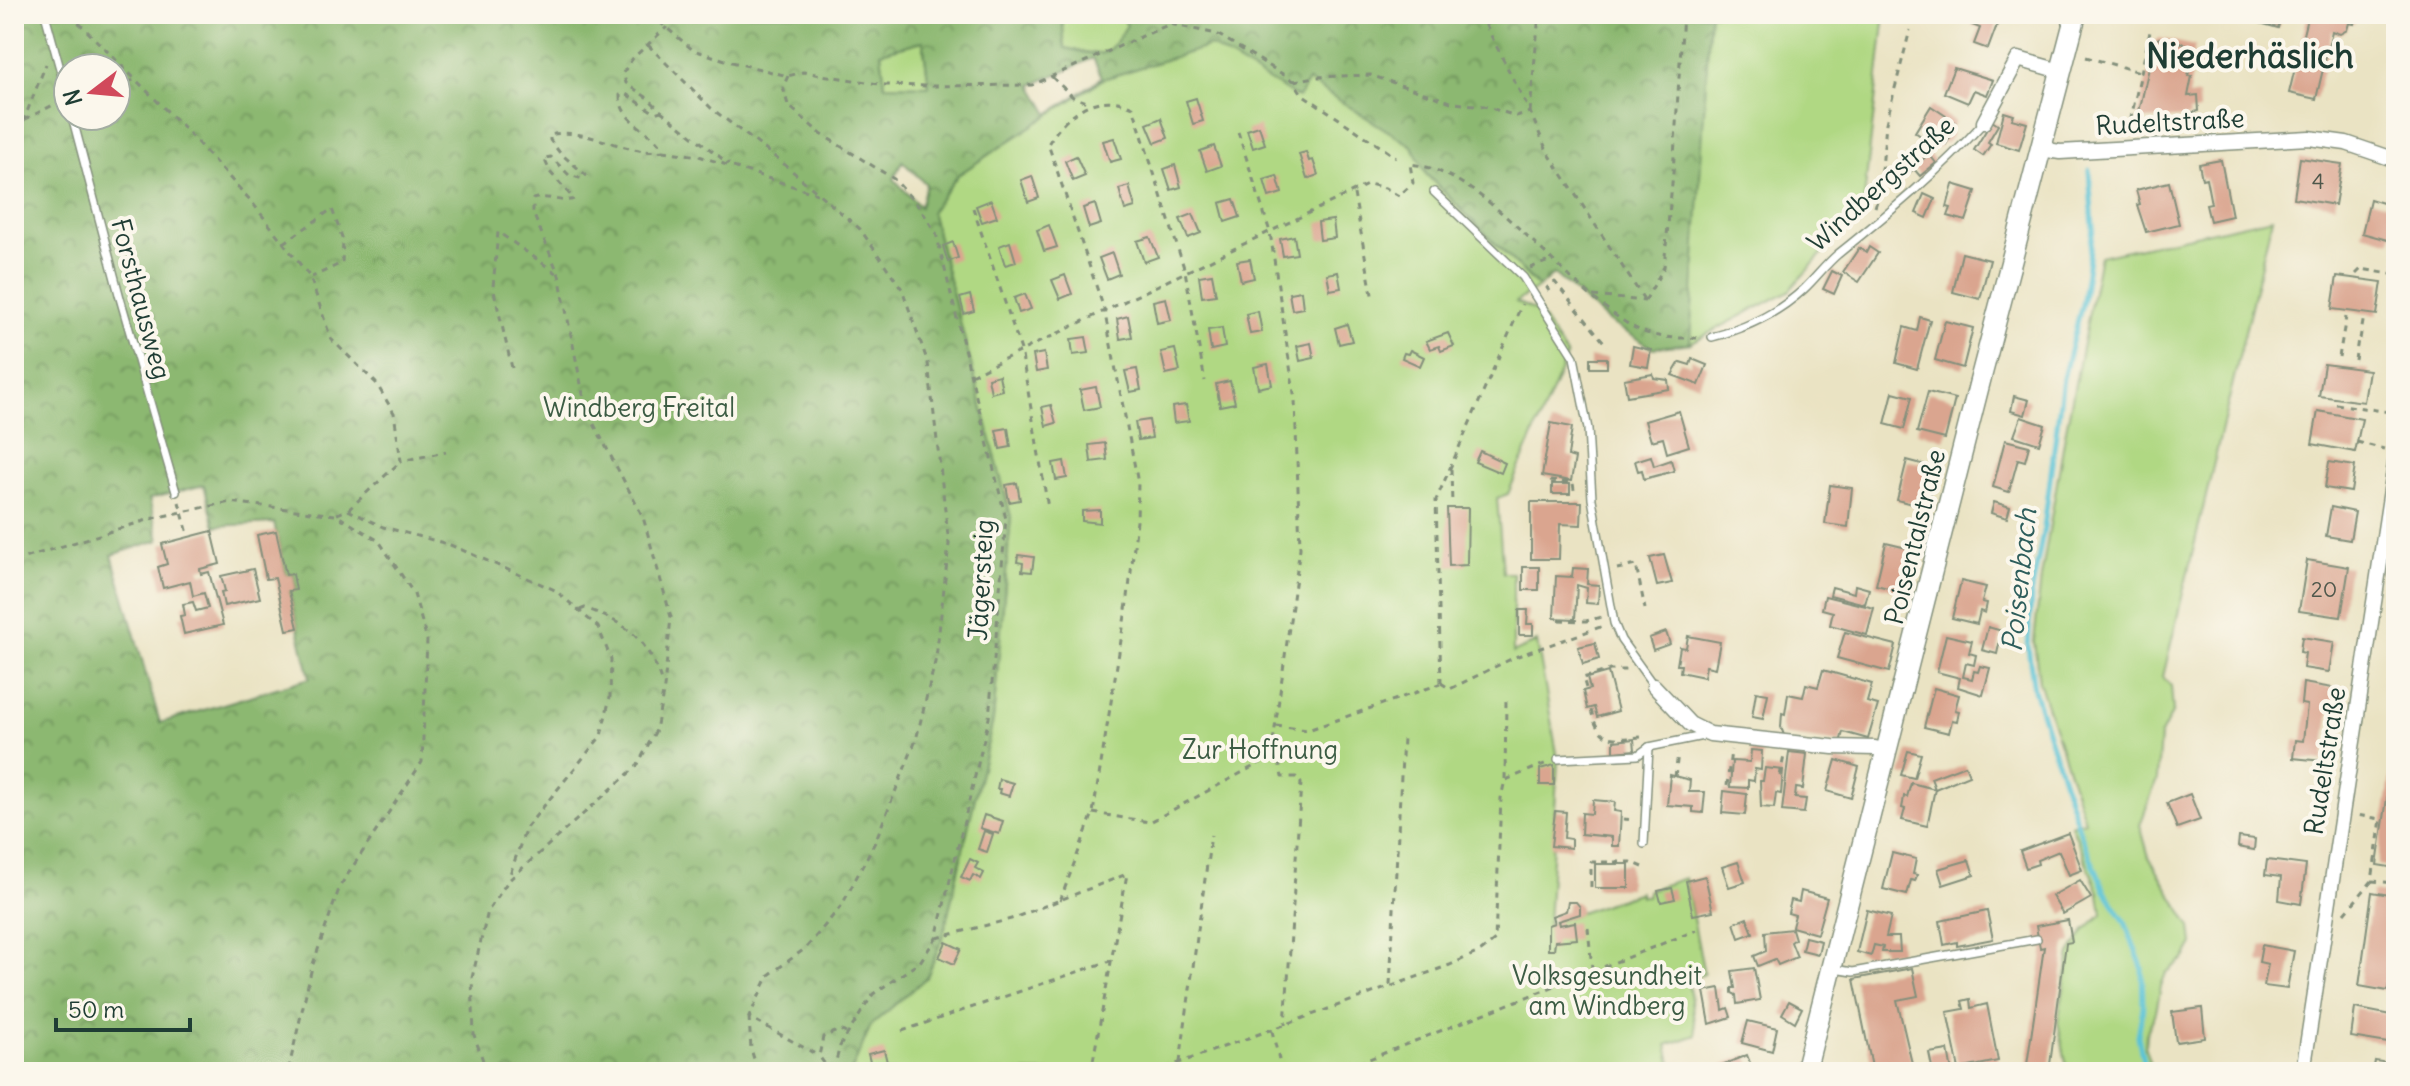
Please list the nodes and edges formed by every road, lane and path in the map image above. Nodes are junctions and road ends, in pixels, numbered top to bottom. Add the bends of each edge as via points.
1 (45, 14) edge
2 (70, 14) edge
3 (650, 14) edge
4 (1480, 14) edge
5 (1539, 14) edge
6 (1683, 14) edge
7 (2076, 14) edge
8 (667, 27) junction
9 (2151, 27) dead end
10 (1910, 30) dead end
11 (648, 45) junction
12 (42, 52) dead end
13 (56, 52) edge
14 (2079, 55) dead end
15 (2060, 71) junction
16 (2140, 72) junction
17 (788, 76) junction
18 (1051, 76) junction
19 (135, 80) junction
20 (132, 81) edge
21 (1294, 81) junction
22 (1090, 103) junction
23 (52, 106) edge
24 (661, 111) junction
25 (1530, 112) junction
26 (23, 122) junction
27 (1984, 122) joint
28 (14, 125) edge
29 (76, 132) edge
30 (1238, 132) dead end
31 (2127, 136) dead end
32 (2041, 149) junction
33 (663, 151) junction
34 (1396, 157) dead end
35 (2396, 160) edge
36 (732, 166) junction
37 (1355, 191) junction
38 (1434, 192) dead end
39 (820, 195) junction
40 (973, 208) dead end
41 (1868, 230) junction
42 (1270, 232) junction
43 (284, 243) junction
44 (1552, 260) junction
45 (1185, 271) junction
46 (2356, 274) dead end
47 (559, 275) junction
48 (2396, 275) edge
49 (310, 277) junction
50 (1523, 277) junction
51 (1592, 296) junction
52 (1553, 299) dead end
53 (1373, 300) dead end
54 (1645, 301) junction
55 (1522, 304) dead end
56 (1104, 309) junction
57 (2364, 316) dead end
58 (2346, 317) dead end
59 (1712, 337) dead end
60 (1685, 338) dead end
61 (1607, 346) dead end
62 (1021, 350) junction
63 (2339, 357) dead end
64 (2355, 360) dead end
65 (512, 368) dead end
66 (973, 374) junction
67 (1205, 381) dead end
68 (2336, 404) dead end
69 (2396, 413) edge
70 (2357, 442) dead end
71 (2375, 447) dead end
72 (446, 452) dead end
73 (2396, 457) edge
74 (401, 461) junction
75 (1451, 465) junction
76 (1550, 481) dead end
77 (1574, 490) dead end
78 (176, 492) dead end
79 (1452, 505) dead end
80 (1048, 508) dead end
81 (348, 510) junction
82 (182, 511) junction
83 (336, 515) junction
84 (189, 537) dead end
85 (14, 561) edge
86 (1611, 571) dead end
87 (1645, 609) dead end
88 (580, 610) junction
89 (1607, 615) dead end
90 (1559, 620) dead end
91 (1600, 626) dead end
92 (1618, 670) dead end
93 (1441, 683) junction
94 (1654, 686) joint
95 (664, 688) junction
96 (1586, 688) dead end
97 (1506, 700) dead end
98 (1591, 710) dead end
99 (1276, 726) junction
100 (1710, 734) junction
101 (1403, 738) dead end
102 (1633, 738) dead end
103 (1732, 738) junction
104 (1649, 747) junction
105 (1888, 751) junction
106 (1678, 756) dead end
107 (1271, 757) junction
108 (1558, 759) joint
109 (1781, 767) dead end
110 (1780, 776) dead end
111 (1675, 777) dead end
112 (1505, 780) junction
113 (1727, 786) dead end
114 (1093, 813) junction
115 (2369, 817) dead end
116 (1623, 819) dead end
117 (1633, 820) dead end
118 (1211, 835) dead end
119 (1644, 844) dead end
120 (1632, 855) dead end
121 (1631, 862) junction
122 (1643, 867) dead end
123 (508, 881) junction
124 (2372, 881) junction
125 (2396, 883) edge
126 (1591, 887) dead end
127 (1060, 901) junction
128 (2326, 916) junction
129 (1588, 928) dead end
130 (1697, 930) dead end
131 (936, 938) junction
132 (2037, 939) dead end
133 (1110, 961) junction
134 (1832, 969) junction
135 (1592, 970) junction
136 (1390, 985) junction
137 (749, 1017) junction
138 (1285, 1026) junction
139 (902, 1031) dead end
140 (1272, 1031) junction
141 (846, 1033) junction
142 (819, 1056) junction
143 (1180, 1062) junction
144 (833, 1071) edge
145 (288, 1072) edge
146 (487, 1072) edge
147 (758, 1072) edge
148 (1091, 1072) edge
149 (1154, 1072) edge
150 (1282, 1072) edge
151 (1336, 1072) edge
152 (1805, 1072) edge
153 (2303, 1072) edge

1 - 13 lane
2 - 19 path
3 - 8 path
4 - 25 path
5 - 25 path
6 - 54 path via 1664,267
7 - 15 main road, Poisentalstraße
8 - 11 path
8 - 17 path via 693,50
9 - 16 path
10 - 41 path via 1886,123 1880,192
11 - 24 path via 623,73 626,83
11 - 39 path via 711,108
12 - 26 path via 46,65
14 - 16 path
15 - 27 street, Windbergstraße via 2018,59
15 - 32 main road, Poisentalstraße
16 - 31 path
17 - 18 path via 803,72 885,85 979,87 1032,85
17 - 66 path, Jägersteig via 783,87 788,105 821,134 894,179 939,232
18 - 21 path via 1170,24 1217,34
18 - 22 path via 1073,97
19 - 20 path
19 - 43 path via 242,190
21 - 25 path via 1370,75 1454,103 1516,116
21 - 34 path via 1302,94
22 - 45 path via 1110,99 1133,107
22 - 56 path via 1060,124 1048,144
23 - 26 path
24 - 33 path via 655,113 620,95 629,118
24 - 36 path
25 - 54 path via 1547,151
26 - 28 path
27 - 41 lane, Windbergstraße via 1955,155
29 - 78 lane, Forsthausweg
30 - 42 path
32 - 35 street, Rudeltstraße via 2309,138 2346,143
32 - 105 main road, Poisentalstraße
33 - 36 path
33 - 47 path via 550,135 560,153 586,175 569,175 551,157 544,158 574,199 533,199 533,213
36 - 39 path
37 - 42 path
37 - 44 path via 1369,184 1399,196 1413,183 1410,164 1441,172 1479,195
37 - 53 path
38 - 50 lane
39 - 137 path via 860,229 902,289 928,363 949,544 936,658 916,740 875,842 842,905 806,948 769,975
40 - 62 path
41 - 59 lane, Windbergstraße via 1772,314
42 - 45 path
42 - 99 path via 1295,400 1300,548
43 - 49 path
43 - 49 path via 332,209 343,240 342,263
44 - 50 path via 1531,266
44 - 51 path
45 - 56 path
45 - 67 path
46 - 48 path via 2361,269
47 - 65 path via 498,232 493,287
47 - 95 path via 586,409 643,517 671,617
49 - 74 path via 331,339 376,383 394,413
50 - 94 lane via 1574,357 1614,623
51 - 54 path
51 - 60 path via 1636,329
52 - 61 path via 1547,288 1555,282
55 - 75 path
56 - 62 path
56 - 114 path via 1138,483 1128,597
57 - 64 path
58 - 63 path
62 - 66 path
62 - 80 path
66 - 131 path, Jägersteig via 1006,519 989,718
68 - 69 path
70 - 71 path
72 - 74 path
73 - 128 street, Rudeltstraße
74 - 81 path
75 - 79 path
75 - 93 path via 1436,500
76 - 77 path via 1573,483
81 - 83 path
81 - 88 path via 542,584
82 - 83 path via 230,502
82 - 84 path
82 - 85 path
83 - 145 path via 379,541 414,594 427,640 422,762 340,886 312,967
86 - 87 path via 1636,565
88 - 95 path via 612,618 638,636
88 - 123 path via 598,627 611,659 601,736 526,828
89 - 90 path
91 - 93 path via 1515,657 1450,689
92 - 96 path via 1583,678
93 - 99 path via 1308,730
94 - 100 street via 1690,724
95 - 123 path via 656,730 637,766
97 - 112 path
98 - 102 path via 1601,733 1610,739
99 - 107 path
100 - 103 street
100 - 104 lane
101 - 136 path
103 - 105 street
103 - 113 path
104 - 108 lane via 1638,755
104 - 119 lane
105 - 134 main road, Poisentalstraße
106 - 111 path
107 - 114 path via 1150,822
107 - 138 path via 1278,757 1282,777 1296,777 1301,783
108 - 112 path
109 - 110 path
112 - 136 path via 1495,940 1450,965
114 - 127 path
115 - 124 path via 2381,819
116 - 117 path
118 - 143 path
120 - 121 path
121 - 122 path
121 - 126 path via 1591,862
123 - 146 path via 488,911 472,978 474,1035
124 - 125 path
124 - 128 path via 2344,914
127 - 131 path
127 - 133 path via 1127,874
128 - 153 street, Rudeltstraße
129 - 135 path
130 - 135 path
131 - 141 path, Jägersteig via 920,962 873,994
132 - 134 lane via 1853,972
133 - 139 path
133 - 148 path
134 - 152 main road, Poisentalstraße
135 - 151 path
136 - 138 path
137 - 142 path
137 - 147 path
138 - 140 path
140 - 143 path
140 - 150 path
141 - 142 path via 823,1037
141 - 144 path, Jägersteig
142 - 144 path
143 - 149 path

